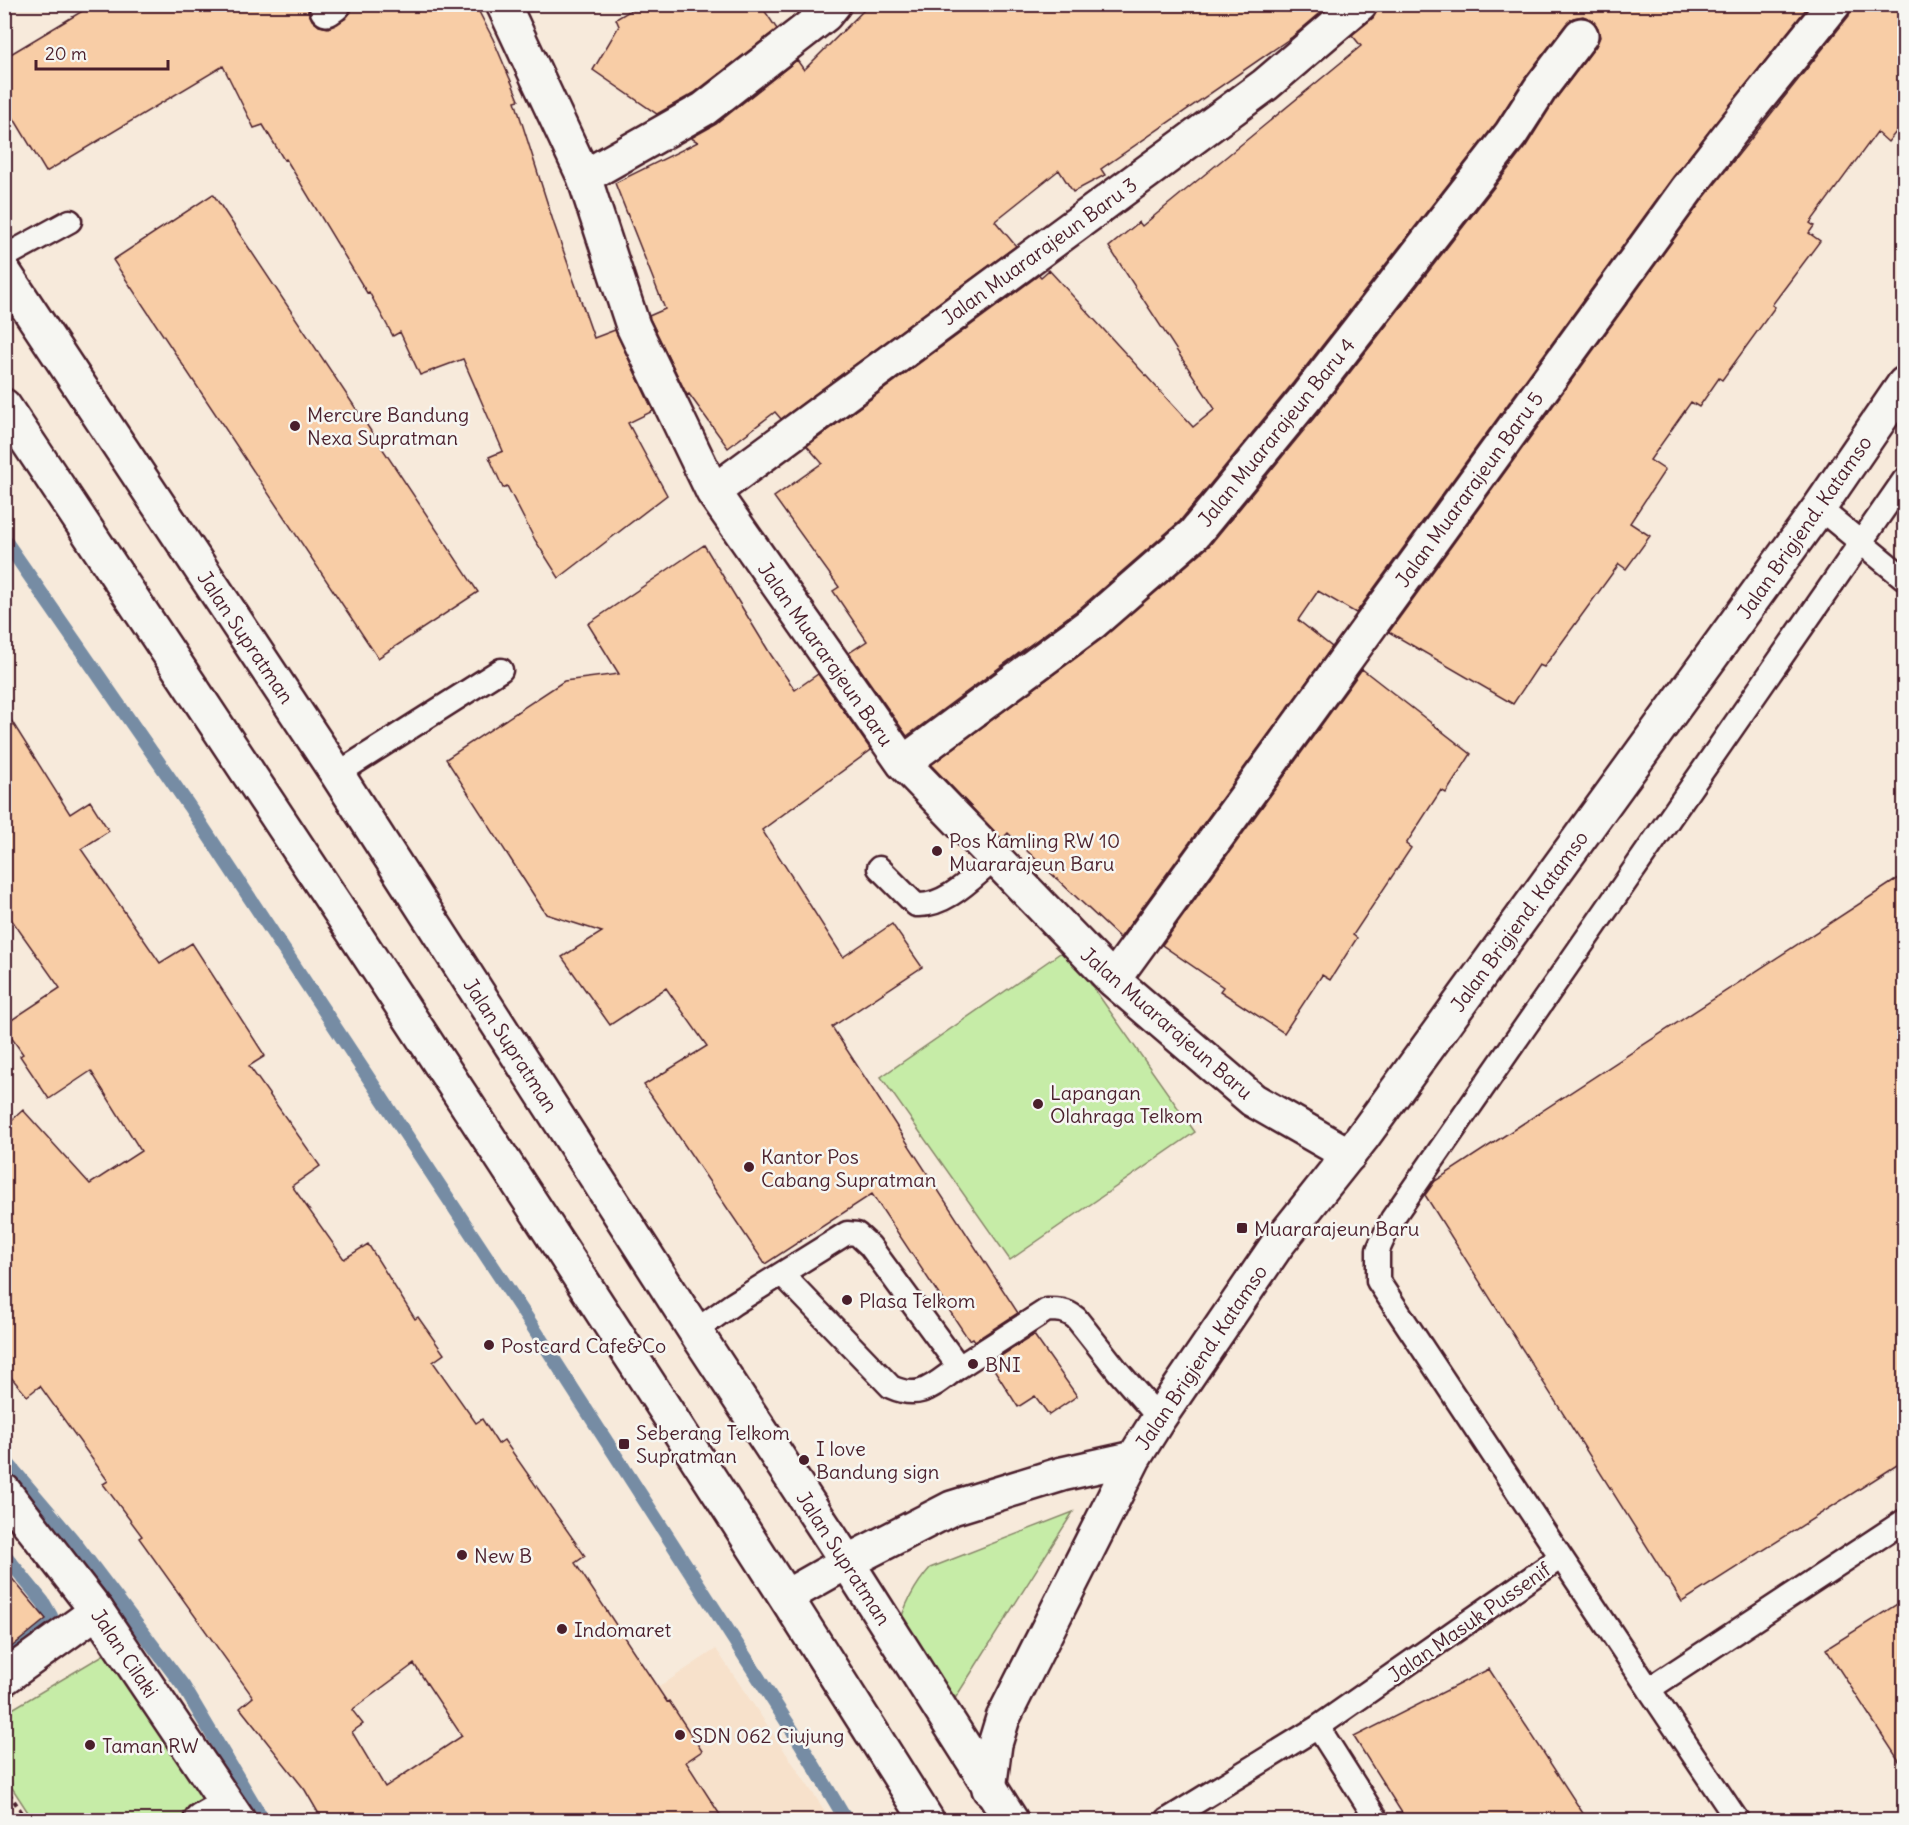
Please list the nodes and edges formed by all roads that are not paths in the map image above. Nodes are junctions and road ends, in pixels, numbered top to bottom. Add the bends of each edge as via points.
1 (503, 4) edge
2 (834, 4) edge
3 (1360, 4) edge
4 (1834, 4) edge
5 (1581, 35) dead end
6 (584, 177) junction
7 (70, 221) dead end
8 (4, 257) edge
9 (4, 272) edge
10 (1905, 384) edge
11 (4, 406) edge
12 (1905, 480) edge
13 (713, 492) junction
14 (1819, 508) junction
15 (1861, 543) junction
16 (1905, 578) edge
17 (501, 670) dead end
18 (903, 763) junction
19 (337, 774) junction
20 (995, 859) junction
21 (879, 868) dead end
22 (1113, 980) junction
23 (1349, 1155) junction
24 (782, 1274) junction
25 (695, 1331) junction
26 (959, 1367) junction
27 (1159, 1418) junction
28 (1134, 1458) junction
29 (4, 1491) edge
30 (1905, 1521) edge
31 (1561, 1557) junction
32 (847, 1562) junction
33 (787, 1596) junction
34 (98, 1611) junction
35 (4, 1678) edge
36 (1649, 1689) junction
37 (1318, 1727) junction
38 (990, 1789) junction
39 (222, 1815) edge
40 (927, 1821) edge
41 (1011, 1821) edge
42 (1167, 1821) edge
43 (1377, 1821) edge
44 (1737, 1821) edge

1 - 6 main road, Jalan Muararajeun Baru
2 - 6 main road via 704,110
3 - 13 main road, Jalan Muararajeun Baru 3 via 1265,85
4 - 22 main road, Jalan Muararajeun Baru 5 via 1688,188
5 - 18 main road, Jalan Muararajeun Baru 4 via 1511,134 1308,395 1194,534 1092,623
6 - 13 main road, Jalan Muararajeun Baru via 633,326
7 - 8 lane
9 - 19 main road, Jalan Supratman
10 - 14 main road, Jalan Brigjend. Katamso
11 - 33 main road via 276,813
12 - 15 lane
13 - 18 main road, Jalan Muararajeun Baru
14 - 15 lane
14 - 23 main road, Jalan Brigjend. Katamso
15 - 16 lane
15 - 31 lane via 1392,1219 1378,1250 1378,1281
17 - 19 lane
18 - 20 main road, Jalan Muararajeun Baru
19 - 25 main road, Jalan Supratman
20 - 21 lane via 952,893 928,906 916,905
20 - 22 main road, Jalan Muararajeun Baru
22 - 23 main road, Jalan Muararajeun Baru via 1253,1100
23 - 27 main road, Jalan Brigjend. Katamso via 1277,1245
24 - 25 lane
24 - 26 lane via 891,1387 902,1392 922,1392
24 - 26 lane via 847,1233 857,1234 870,1246
25 - 32 main road, Jalan Supratman
26 - 27 lane via 1047,1310 1060,1310 1076,1318
27 - 28 main road, Jalan Brigjend. Katamso
28 - 32 main road, Jalan Brigjend. Katamso via 1062,1474 952,1508
28 - 38 main road, Jalan Brigjend. Katamso via 1003,1718 995,1744
29 - 34 main road, Jalan Cilaki
30 - 36 lane
31 - 36 lane, Jalan Masuk Pussenif
31 - 37 lane, Jalan Masuk Pussenif
32 - 33 main road, Jalan Brigjend. Katamso
32 - 38 main road, Jalan Supratman
33 - 40 main road
34 - 35 main road
34 - 39 main road, Jalan Cilaki
36 - 44 lane, Jalan Masuk Pussenif
37 - 42 lane, Jalan Masuk Pussenif
37 - 43 lane
38 - 41 main road, Jalan Supratman

